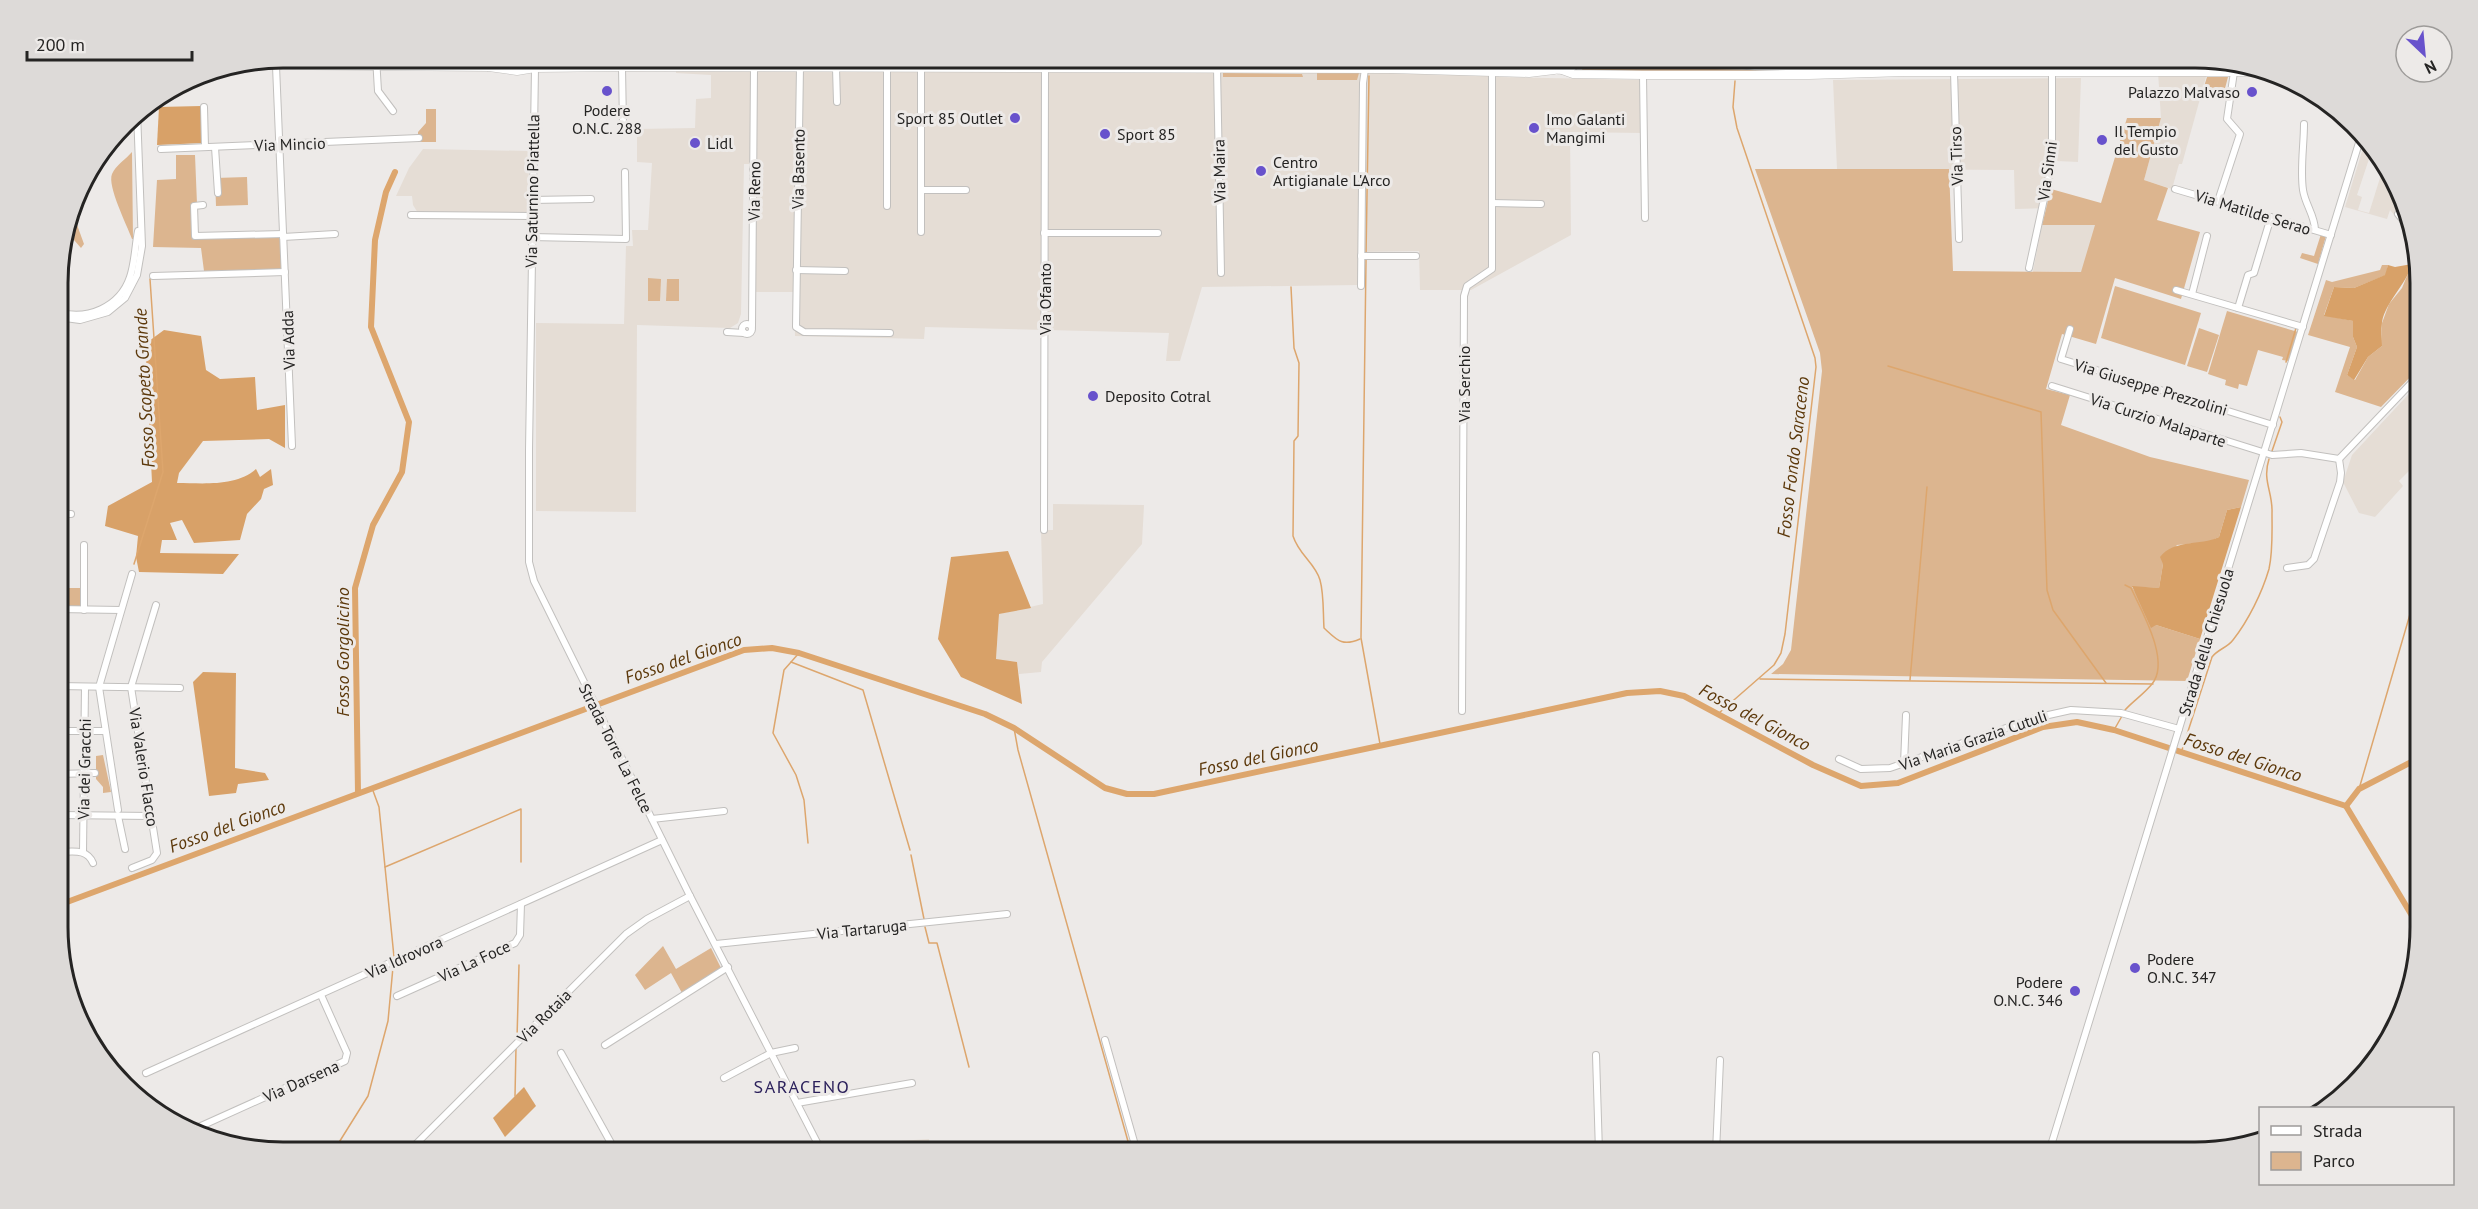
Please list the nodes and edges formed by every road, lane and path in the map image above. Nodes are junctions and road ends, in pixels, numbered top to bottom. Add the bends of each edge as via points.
1 (276, 68) edge
2 (378, 68) edge
3 (535, 68) edge
4 (622, 68) edge
5 (754, 68) edge
6 (801, 68) edge
7 (836, 68) joint
8 (859, 68) joint
9 (887, 68) junction
10 (921, 68) junction
11 (966, 68) joint
12 (983, 68) joint
13 (1023, 68) joint
14 (1046, 68) junction
15 (1125, 68) joint
16 (1217, 68) junction
17 (1501, 68) edge
18 (1553, 68) edge
19 (1567, 68) edge
20 (1869, 68) edge
21 (1998, 68) edge
22 (2161, 68) edge
23 (1341, 69) joint
24 (1365, 69) junction
25 (1391, 69) joint
26 (1558, 70) junction
27 (1492, 71) junction
28 (1904, 72) junction
29 (1953, 72) junction
30 (1998, 72) junction
31 (2052, 72) junction
32 (2161, 72) junction
33 (2234, 72) junction
34 (2238, 72) edge
35 (1643, 75) junction
36 (837, 102) dead end
37 (204, 106) dead end
38 (393, 111) dead end
39 (2304, 124) dead end
40 (136, 125) edge
41 (623, 126) dead end
42 (419, 138) dead end
43 (2359, 143) edge
44 (279, 144) junction
45 (205, 147) junction
46 (215, 147) junction
47 (161, 149) dead end
48 (625, 172) dead end
49 (2175, 189) dead end
50 (921, 190) junction
51 (966, 190) dead end
52 (218, 193) dead end
53 (591, 199) dead end
54 (531, 200) junction
55 (2218, 201) junction
56 (1492, 203) junction
57 (1541, 204) dead end
58 (203, 205) dead end
59 (887, 206) dead end
60 (2398, 214) dead end
61 (411, 215) dead end
62 (531, 216) junction
63 (2400, 216) edge
64 (2271, 217) junction
65 (1645, 218) dead end
66 (140, 224) junction
67 (2314, 230) junction
68 (921, 232) dead end
69 (1044, 233) junction
70 (1158, 233) dead end
71 (334, 234) dead end
72 (283, 235) junction
73 (2331, 235) junction
74 (2207, 236) dead end
75 (531, 237) junction
76 (1959, 239) dead end
77 (1361, 256) junction
78 (1416, 256) dead end
79 (2029, 268) dead end
80 (796, 270) junction
81 (846, 271) dead end
82 (285, 272) junction
83 (1221, 273) dead end
84 (153, 276) dead end
85 (1361, 286) dead end
86 (2176, 290) dead end
87 (2192, 294) junction
88 (2238, 308) junction
89 (68, 314) edge
90 (531, 315) joint
91 (68, 319) edge
92 (2303, 327) junction
93 (2070, 329) dead end
94 (731, 332) dead end
95 (890, 333) dead end
96 (2410, 385) edge
97 (2052, 386) dead end
98 (2273, 425) junction
99 (292, 446) dead end
100 (2264, 453) junction
101 (2339, 459) junction
102 (1044, 531) dead end
103 (84, 545) dead end
104 (2287, 568) dead end
105 (132, 574) dead end
106 (156, 605) dead end
107 (68, 609) edge
108 (84, 610) junction
109 (121, 610) junction
110 (68, 686) edge
111 (85, 687) junction
112 (99, 687) junction
113 (131, 687) junction
114 (180, 688) dead end
115 (1462, 711) dead end
116 (1906, 715) dead end
117 (2179, 729) junction
118 (68, 731) edge
119 (84, 731) junction
120 (105, 731) junction
121 (1839, 759) dead end
122 (1904, 764) junction
123 (68, 774) edge
124 (84, 774) junction
125 (95, 774) dead end
126 (724, 811) dead end
127 (118, 813) junction
128 (68, 815) edge
129 (84, 815) junction
130 (152, 816) junction
131 (652, 819) junction
132 (662, 840) junction
133 (125, 849) dead end
134 (68, 852) edge
135 (83, 852) junction
136 (93, 863) dead end
137 (132, 868) dead end
138 (690, 896) junction
139 (521, 904) junction
140 (1007, 914) dead end
141 (716, 944) junction
142 (728, 967) junction
143 (321, 995) junction
144 (397, 996) dead end
145 (1105, 1040) dead end
146 (605, 1045) dead end
147 (795, 1048) dead end
148 (561, 1053) dead end
149 (771, 1053) junction
150 (1596, 1055) dead end
151 (1720, 1060) dead end
152 (146, 1073) dead end
153 (724, 1078) dead end
154 (912, 1083) dead end
155 (797, 1103) junction
156 (202, 1126) edge
157 (418, 1142) edge
158 (610, 1142) edge
159 (817, 1142) edge
160 (1134, 1142) edge
161 (1599, 1142) edge
162 (1716, 1142) edge
163 (2052, 1142) edge

1 - 44 street, Via Adda
2 - 38 street via 378,91
3 - 54 street, Via Saturnino Piattella
4 - 41 street
5 - 94 street, Via Reno via 751,314 746,327
6 - 80 street, Via Basento
7 - 8 main road
7 - 36 street
8 - 9 main road
9 - 10 main road
9 - 59 street
10 - 11 main road
10 - 50 street
11 - 12 main road
12 - 13 main road
13 - 14 main road
14 - 15 main road
14 - 69 street, Via Ofanto
15 - 16 main road
16 - 23 main road
16 - 83 street, Via Maira
17 - 27 main road
18 - 26 main road
19 - 26 main road
20 - 28 main road
21 - 30 street
22 - 32 street
23 - 24 main road
24 - 25 main road
24 - 77 street
25 - 27 main road
26 - 27 main road via 1529,74
26 - 35 main road via 1574,74
27 - 56 street, Via Serchio
28 - 29 main road
28 - 35 main road
29 - 30 main road
29 - 76 street, Via Tirso
30 - 31 main road
31 - 32 main road
31 - 79 street, Via Sinni via 2052,162
32 - 33 main road
33 - 34 main road
33 - 55 street via 2227,119 2240,134
35 - 65 street
37 - 45 street
39 - 67 street via 2302,180
40 - 66 street
42 - 44 street, Via Mincio
43 - 73 street, Strada della Chiesuola
44 - 46 street, Via Mincio
44 - 72 street, Via Adda
45 - 46 street, Via Mincio
45 - 47 street, Via Mincio
46 - 52 street
48 - 75 street via 626,239
49 - 55 street, Via Matilde Serao
50 - 51 street
50 - 68 street
53 - 54 street
54 - 62 street, Via Saturnino Piattella
55 - 64 street, Via Matilde Serao
56 - 57 street
56 - 115 street, Via Serchio via 1492,269 1467,286 1464,296
58 - 72 street via 194,206 195,236
60 - 63 street
61 - 62 street
62 - 75 street, Via Saturnino Piattella
64 - 67 street, Via Matilde Serao
64 - 88 street via 2254,273 2248,275
66 - 89 street via 131,275 120,296 94,312
66 - 91 street via 142,246 130,291 108,312 93,318
67 - 73 street, Via Matilde Serao
69 - 70 street
69 - 102 street, Via Ofanto
71 - 72 street
72 - 82 street, Via Adda
73 - 92 street, Strada della Chiesuola
74 - 87 street
75 - 90 street, Via Saturnino Piattella
77 - 78 street
77 - 85 street
80 - 81 street
80 - 95 street, Via Basento via 795,323 799,330
82 - 84 street
82 - 99 street, Via Adda
86 - 87 street
87 - 88 street
88 - 92 street
90 - 131 street, Strada Torre La Felce via 529,562 541,598
92 - 98 street, Strada della Chiesuola
93 - 98 street, Via Giuseppe Prezzolini via 2061,359
96 - 101 street
97 - 100 street, Via Curzio Malaparte
98 - 100 street, Strada della Chiesuola
100 - 101 street, Via Curzio Malaparte via 2303,453
100 - 117 street, Strada della Chiesuola
101 - 104 street via 2340,482 2314,559 2308,565
103 - 108 street
105 - 109 street
106 - 113 street
107 - 108 street
108 - 109 street
109 - 112 street
110 - 111 street
111 - 112 street
111 - 119 street, Via dei Gracchi
112 - 113 street
112 - 120 street
113 - 114 street
113 - 130 street, Via Valerio Flacco
116 - 122 street
117 - 122 street, Via Maria Grazia Cutuli via 2121,713 2071,710 2035,718
117 - 163 street, Strada della Chiesuola
118 - 119 street
119 - 120 street
119 - 124 street, Via dei Gracchi
120 - 127 street
121 - 122 street, Via Maria Grazia Cutuli via 1868,770
123 - 124 street
124 - 125 street
124 - 129 street, Via dei Gracchi
126 - 131 street
127 - 129 street
127 - 130 street
127 - 133 street
128 - 129 street
129 - 135 street, Via dei Gracchi
130 - 137 street, Via Valerio Flacco via 156,857
131 - 132 street, Strada Torre La Felce
132 - 138 street, Strada Torre La Felce
132 - 139 street, Via Idrovora
134 - 135 street
135 - 136 street
138 - 141 street, Strada Torre La Felce
138 - 157 street, Via Rotaia via 650,916 629,932
139 - 143 street, Via Idrovora
139 - 144 street, Via La Foce via 520,935 515,943
140 - 141 street, Via Tartaruga
141 - 142 street, Strada Torre La Felce
142 - 146 street
142 - 149 street, Strada Torre La Felce
143 - 152 street, Via Idrovora
143 - 156 street, Via Darsena via 348,1053 345,1061
145 - 160 street
147 - 149 street
148 - 158 street
149 - 153 street
149 - 155 street, Strada Torre La Felce
150 - 161 street
151 - 162 street
154 - 155 street
155 - 159 street, Strada Torre La Felce

